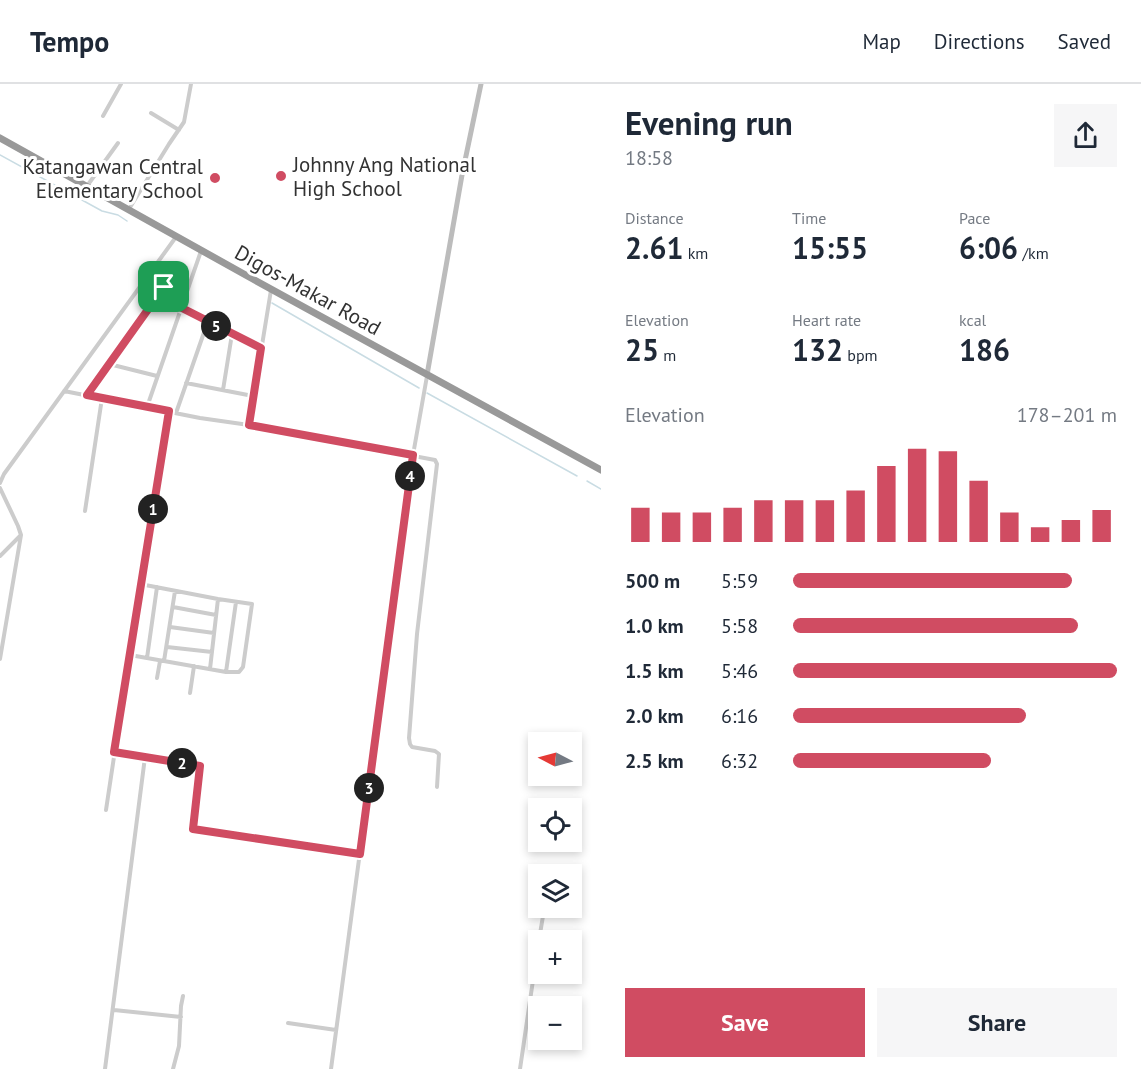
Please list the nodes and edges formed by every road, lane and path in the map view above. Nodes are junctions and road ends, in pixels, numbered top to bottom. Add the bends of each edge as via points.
1 (121, 84) edge
2 (191, 84) edge
3 (481, 84) edge
4 (152, 113) dead end
5 (103, 116) dead end
6 (179, 130) junction
7 (0, 138) edge
8 (118, 143) dead end
9 (87, 187) junction
10 (129, 210) junction
11 (176, 236) junction
12 (201, 250) junction
13 (147, 277) junction
14 (164, 287) junction
15 (271, 289) junction
16 (183, 300) junction
17 (180, 307) junction
18 (208, 321) junction
19 (232, 334) junction
20 (261, 348) junction
21 (109, 364) junction
22 (427, 375) junction
23 (157, 376) junction
24 (186, 383) junction
25 (223, 390) junction
26 (64, 391) junction
27 (87, 395) junction
28 (254, 396) junction
29 (102, 398) junction
30 (147, 407) junction
31 (169, 411) junction
32 (176, 413) junction
33 (249, 425) junction
34 (413, 455) junction
35 (601, 470) edge
36 (0, 483) edge
37 (0, 488) edge
38 (85, 511) dead end
39 (21, 535) junction
40 (0, 556) edge
41 (141, 584) junction
42 (157, 587) junction
43 (175, 591) junction
44 (218, 599) junction
45 (236, 602) junction
46 (173, 607) junction
47 (216, 615) junction
48 (170, 627) junction
49 (214, 633) junction
50 (167, 647) junction
51 (212, 652) junction
52 (130, 655) junction
53 (147, 658) junction
54 (0, 659) edge
55 (162, 661) junction
56 (194, 666) junction
57 (210, 669) junction
58 (226, 672) junction
59 (157, 678) dead end
60 (190, 693) dead end
61 (114, 752) junction
62 (145, 757) junction
63 (437, 787) dead end
64 (106, 810) dead end
65 (360, 854) junction
66 (532, 984) edge
67 (183, 996) dead end
68 (114, 1010) junction
69 (182, 1017) junction
70 (288, 1023) dead end
71 (336, 1030) junction
72 (105, 1069) edge
73 (173, 1069) edge
74 (331, 1069) edge
75 (520, 1069) edge

1 - 5 street
2 - 6 street via 185,119
3 - 22 street
4 - 6 street
6 - 10 street
7 - 9 highway, Digos-Makar Road
8 - 9 street
9 - 10 highway, Digos-Makar Road
10 - 11 highway, Digos-Makar Road
11 - 12 highway, Digos-Makar Road
11 - 13 street
12 - 15 highway, Digos-Makar Road
12 - 16 street
13 - 14 street
13 - 26 street
14 - 16 street
14 - 21 street
15 - 20 street
15 - 22 highway, Digos-Makar Road
16 - 17 street
17 - 18 street
17 - 23 street
18 - 19 street
18 - 24 street
19 - 20 street
19 - 25 street
20 - 28 street
21 - 23 street
21 - 27 street
22 - 34 street
22 - 35 highway, Digos-Makar Road
23 - 30 street
24 - 25 street
24 - 32 street
25 - 28 street
26 - 27 street
26 - 36 street
27 - 29 street
28 - 33 street
29 - 30 street
29 - 38 street
30 - 31 street
31 - 32 street
31 - 41 street
32 - 33 street
33 - 34 street
34 - 63 street via 435,460 436,464 409,738 412,747 439,754
34 - 65 street
37 - 39 street
39 - 40 street
39 - 54 street
41 - 42 street
41 - 52 street
42 - 43 street
42 - 53 street
43 - 44 street
43 - 46 street
44 - 45 street
44 - 47 street
45 - 58 street
45 - 58 street via 250,603 252,607 243,667 239,672
46 - 47 street
46 - 48 street
47 - 49 street
48 - 49 street
48 - 50 street
49 - 51 street
50 - 51 street
50 - 55 street
51 - 57 street
52 - 53 street
52 - 61 street
53 - 55 street
55 - 56 street
55 - 59 street
56 - 57 street
56 - 60 street
57 - 58 street
61 - 62 street
61 - 64 street
62 - 65 street via 200,766 193,829
62 - 68 street
65 - 71 street
66 - 75 street
67 - 69 street
68 - 69 street
68 - 72 street
69 - 73 street
70 - 71 street
71 - 74 street

